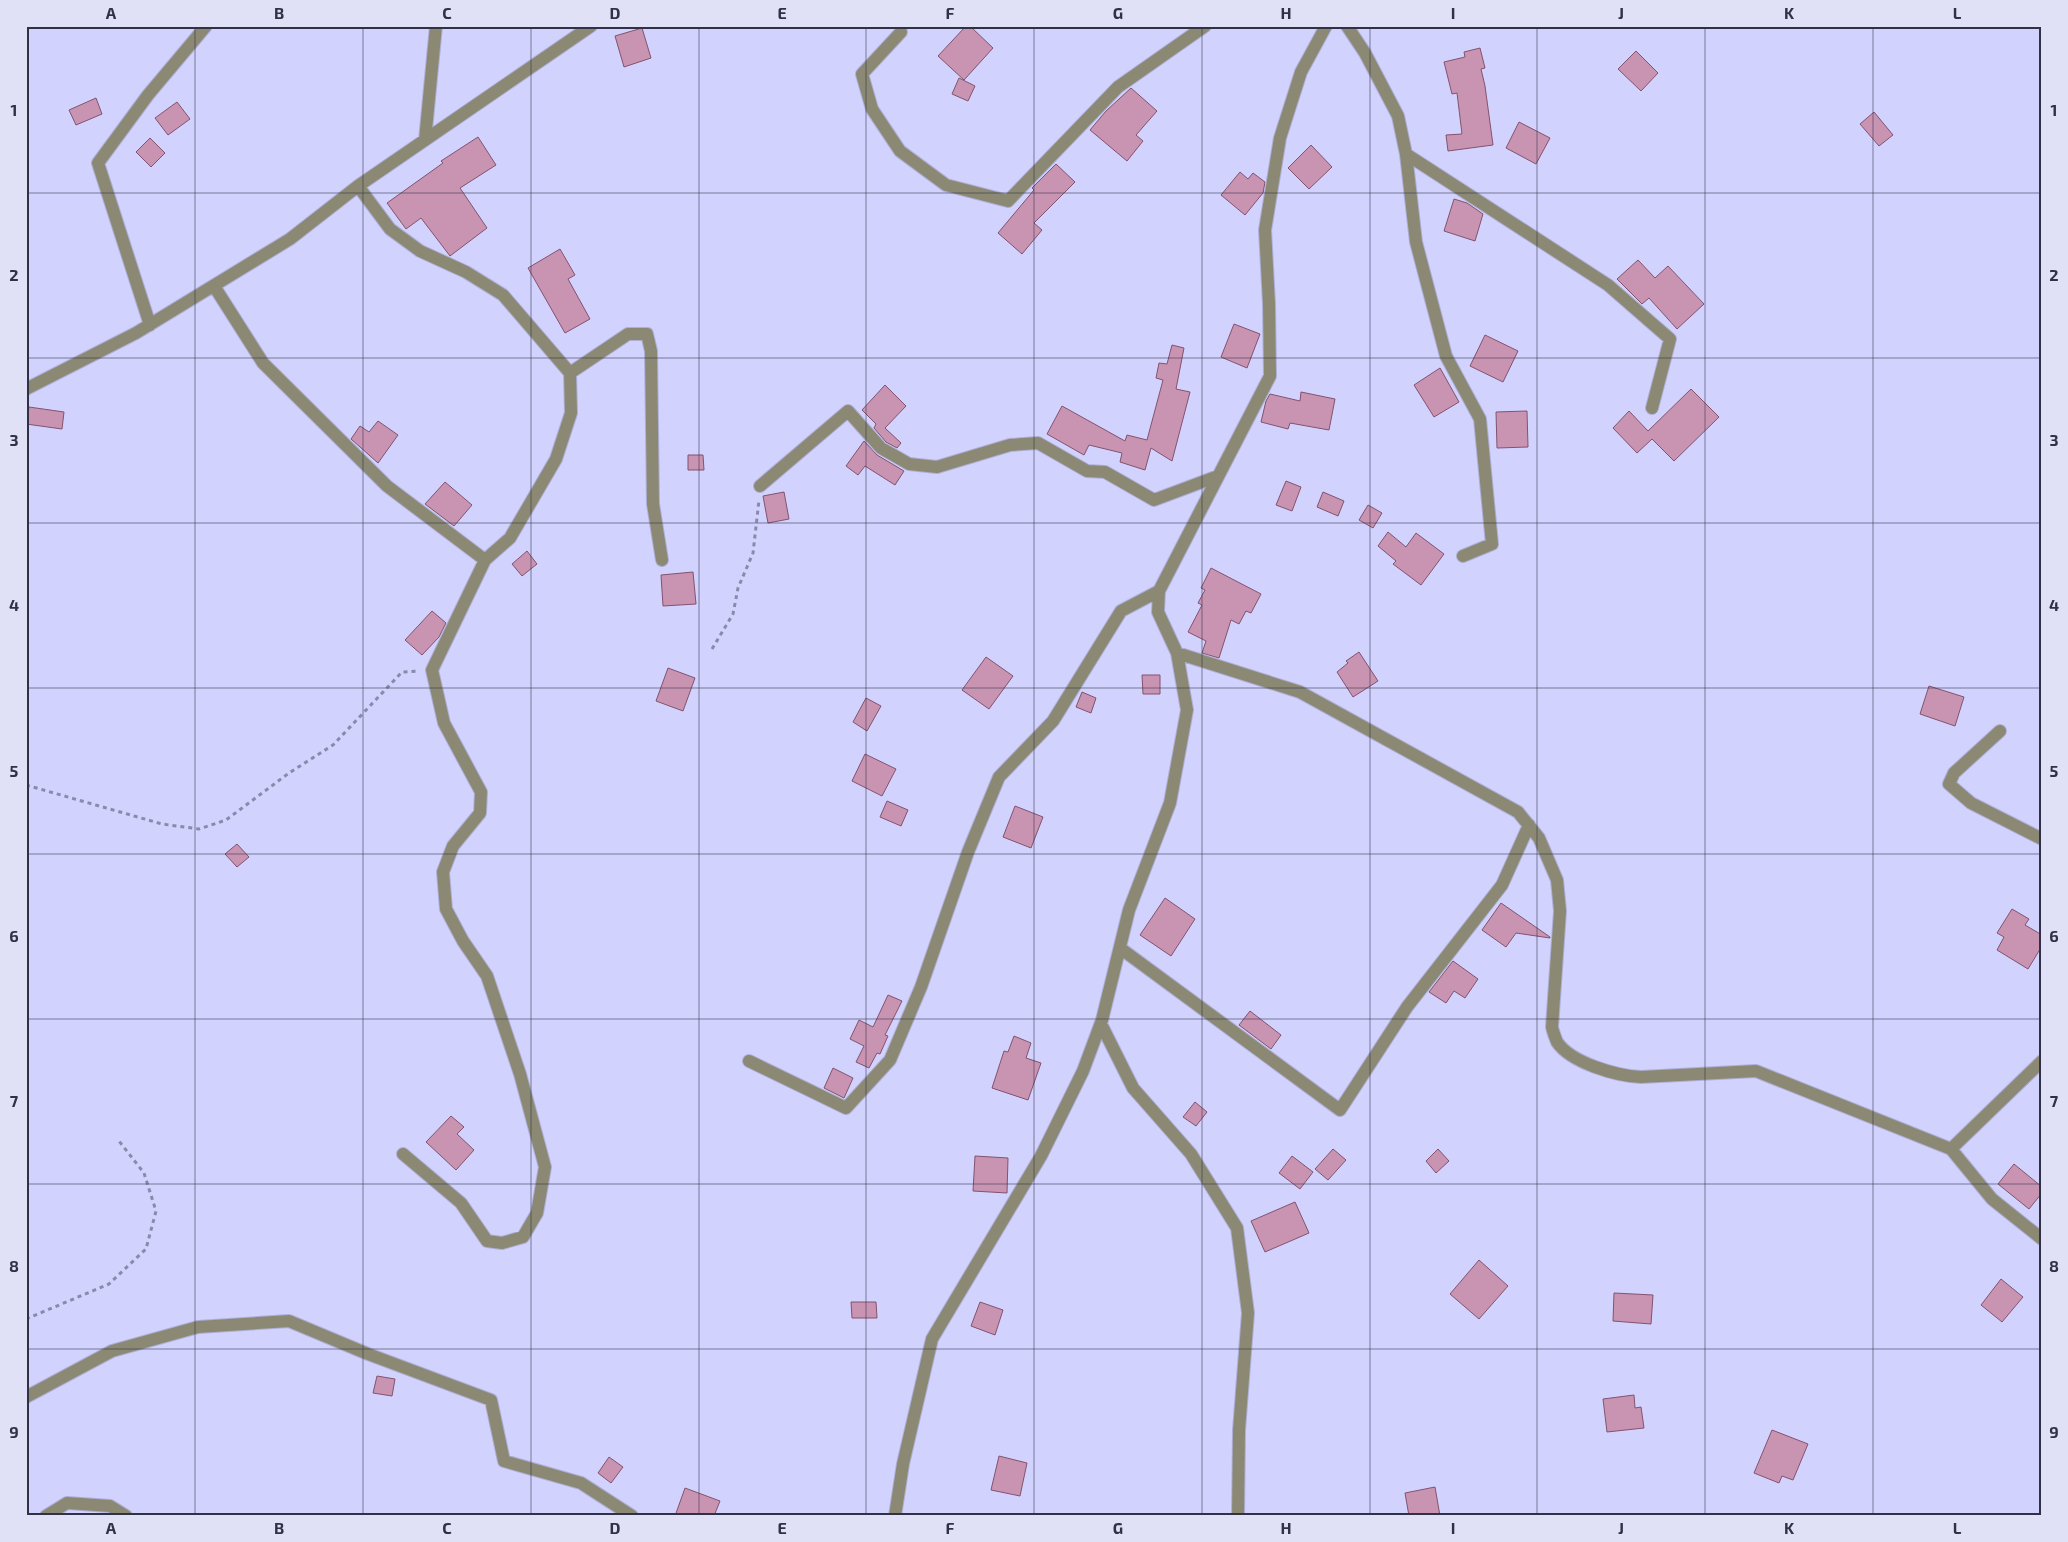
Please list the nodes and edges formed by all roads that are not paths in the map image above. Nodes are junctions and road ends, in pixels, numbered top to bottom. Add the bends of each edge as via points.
1 (206, 26) edge
2 (436, 26) edge
3 (591, 26) edge
4 (1205, 26) edge
5 (1326, 26) edge
6 (1347, 26) edge
7 (900, 32) dead end
8 (425, 140) junction
9 (1406, 154) junction
10 (358, 186) junction
11 (214, 286) junction
12 (150, 325) junction
13 (570, 373) junction
14 (26, 389) edge
15 (1652, 408) dead end
16 (1218, 476) junction
17 (760, 486) road end
18 (1463, 556) dead end
19 (485, 560) junction
20 (662, 560) dead end
21 (1159, 591) junction
22 (1177, 653) junction
23 (2000, 731) dead end
24 (1529, 825) junction
25 (2042, 839) edge
26 (1120, 948) junction
27 (1101, 1024) junction
28 (749, 1061) dead end
29 (2042, 1061) edge
30 (1951, 1149) junction
31 (403, 1154) dead end
32 (2042, 1239) edge
33 (26, 1397) edge
34 (46, 1516) edge
35 (126, 1516) edge
36 (632, 1516) edge
37 (896, 1516) edge
38 (1238, 1516) edge

1 - 12 street via 148,95 98,163
2 - 8 street
3 - 8 street
4 - 7 street via 1118,87 1008,201 946,184 900,151 872,109 862,74
5 - 16 street via 1302,72 1280,138 1264,230 1270,376
6 - 9 street via 1398,116
8 - 10 street
9 - 15 street via 1608,285 1670,340
9 - 18 street via 1416,242 1446,356 1480,419 1492,544
10 - 11 street via 290,239
10 - 13 street via 390,229 420,251 466,272 503,295
11 - 12 street
11 - 19 street via 263,363 387,486
12 - 14 street
13 - 19 street via 571,413 556,459 510,538
13 - 20 street via 628,334 647,334 651,351 653,504
16 - 17 street via 1154,500 1105,472 1087,471 1038,443 1010,444 936,467 909,464 881,448 848,411
16 - 21 street
19 - 31 street via 432,670 444,723 481,792 480,813 453,846 443,872 446,909 487,976 520,1074 545,1167 537,1213 523,1237 502,1243 487,1241 461,1204
21 - 22 street via 1158,612
21 - 28 street via 1121,611 1053,721 999,777 968,852 921,988 890,1060 846,1108
22 - 24 street via 1300,692 1518,812
22 - 26 street via 1187,710 1170,803 1129,910
23 - 25 street via 1954,774 1949,784 1971,804
24 - 26 street via 1502,885 1407,1007 1340,1110
24 - 30 street via 1539,838 1556,880 1560,911 1552,1027 1557,1042 1575,1058 1624,1076 1756,1071
26 - 27 street
27 - 37 street via 1083,1071 1041,1156 932,1339 903,1464
27 - 38 street via 1133,1088 1191,1154 1237,1228 1248,1314 1239,1430
29 - 30 street
30 - 32 street via 1992,1199
33 - 36 street via 112,1351 198,1327 289,1321 491,1400 504,1461 582,1483
34 - 35 street via 67,1503 110,1506

